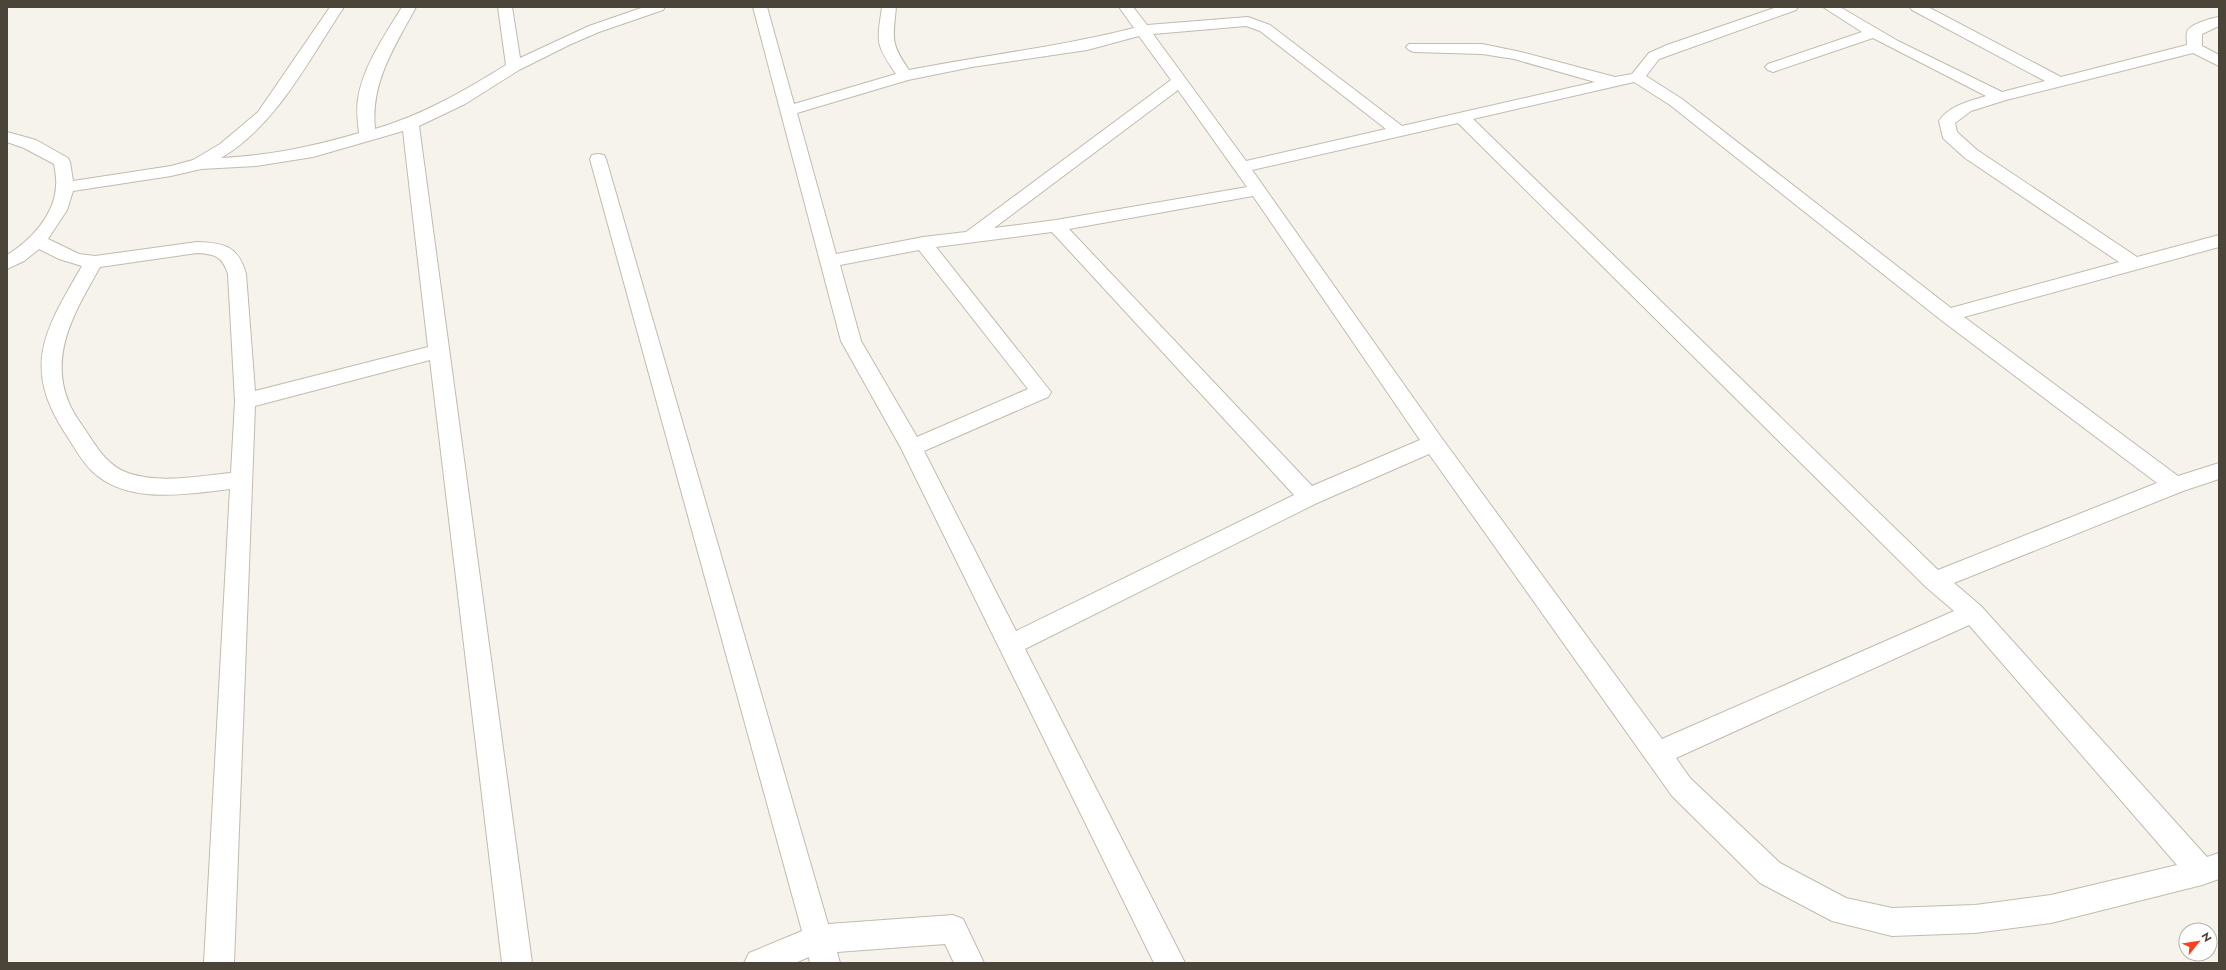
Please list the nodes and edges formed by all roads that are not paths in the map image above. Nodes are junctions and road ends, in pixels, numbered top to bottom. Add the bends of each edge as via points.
1 (337, 7) edge
2 (409, 7) edge
3 (505, 7) edge
4 (658, 7) edge
5 (760, 7) edge
6 (889, 7) edge
7 (1126, 7) edge
8 (1791, 7) edge
9 (1830, 7) edge
10 (1917, 7) edge
11 (2219, 21) edge
12 (1144, 30) junction
13 (1874, 33) junction
14 (1414, 47) dead end
15 (2195, 48) junction
16 (2219, 61) edge
17 (514, 67) junction
18 (1773, 67) dead end
19 (905, 76) junction
20 (1637, 77) junction
21 (1180, 81) junction
22 (1613, 81) junction
23 (2059, 82) junction
24 (2000, 97) junction
25 (787, 111) junction
26 (1461, 117) junction
27 (410, 124) junction
28 (1398, 131) junction
29 (367, 136) junction
30 (7, 137) edge
31 (598, 159) dead end
32 (199, 164) junction
33 (1242, 167) junction
34 (65, 187) junction
35 (1258, 190) junction
36 (1056, 226) junction
37 (970, 238) junction
38 (38, 241) junction
39 (2219, 241) edge
40 (923, 243) junction
41 (94, 262) junction
42 (828, 262) junction
43 (7, 263) edge
44 (2134, 264) junction
45 (1948, 315) junction
46 (438, 351) junction
47 (245, 401) junction
48 (1433, 443) junction
49 (912, 448) junction
50 (2219, 471) edge
51 (240, 480) junction
52 (2175, 486) junction
53 (1309, 497) junction
54 (1935, 581) junction
55 (1973, 613) junction
56 (1010, 645) junction
57 (1657, 754) junction
58 (2210, 869) edge
59 (821, 951) edge
60 (219, 963) edge
61 (517, 963) edge
62 (759, 963) edge
63 (969, 963) edge
64 (1170, 963) edge

1 - 32 street via 264,115 226,148
2 - 29 street via 383,54 370,85 365,110
3 - 17 street
4 - 17 street via 594,28
5 - 25 street
6 - 19 street via 885,41 889,53
7 - 12 street
8 - 20 street via 1660,53 1654,56
9 - 13 street
10 - 23 street
11 - 15 street via 2194,32
12 - 19 street via 1087,44 972,62
12 - 21 street
12 - 28 street via 1248,21 1260,26 1314,64
13 - 18 street
13 - 24 street
14 - 22 street via 1482,49 1516,55
15 - 16 street
15 - 23 street
17 - 27 street via 459,101
19 - 25 street
20 - 22 street
20 - 45 street via 1676,102
21 - 33 street
21 - 37 street
22 - 26 street
23 - 24 street
24 - 44 street via 1959,112 1947,121 1949,134 1972,154
25 - 42 street
26 - 28 street
26 - 54 street
27 - 29 street
27 - 46 street
28 - 33 street
29 - 32 street via 314,152 256,161
30 - 34 street via 30,144 62,162
31 - 59 street
32 - 34 street via 143,177
33 - 35 street
34 - 38 street via 58,210
35 - 36 street
35 - 48 street
36 - 37 street
36 - 53 street
37 - 40 street
38 - 41 street via 74,258
38 - 43 street
39 - 44 street
40 - 42 street
40 - 49 street via 1041,392
41 - 47 street via 203,248 222,251 232,258 237,274
41 - 51 street via 59,324 52,346 49,372 58,402 87,452 104,471 134,483 176,485
42 - 49 street via 851,341
44 - 45 street
45 - 52 street
46 - 47 street
46 - 61 street
47 - 51 street
48 - 53 street
48 - 57 street
49 - 56 street
50 - 52 street
51 - 60 street
52 - 54 street
53 - 56 street
54 - 55 street
55 - 57 street
55 - 58 street
56 - 64 street
57 - 58 street via 1681,787 1770,873 1842,911 1892,922 1975,919 2051,909
59 - 62 street
59 - 63 street via 953,929

